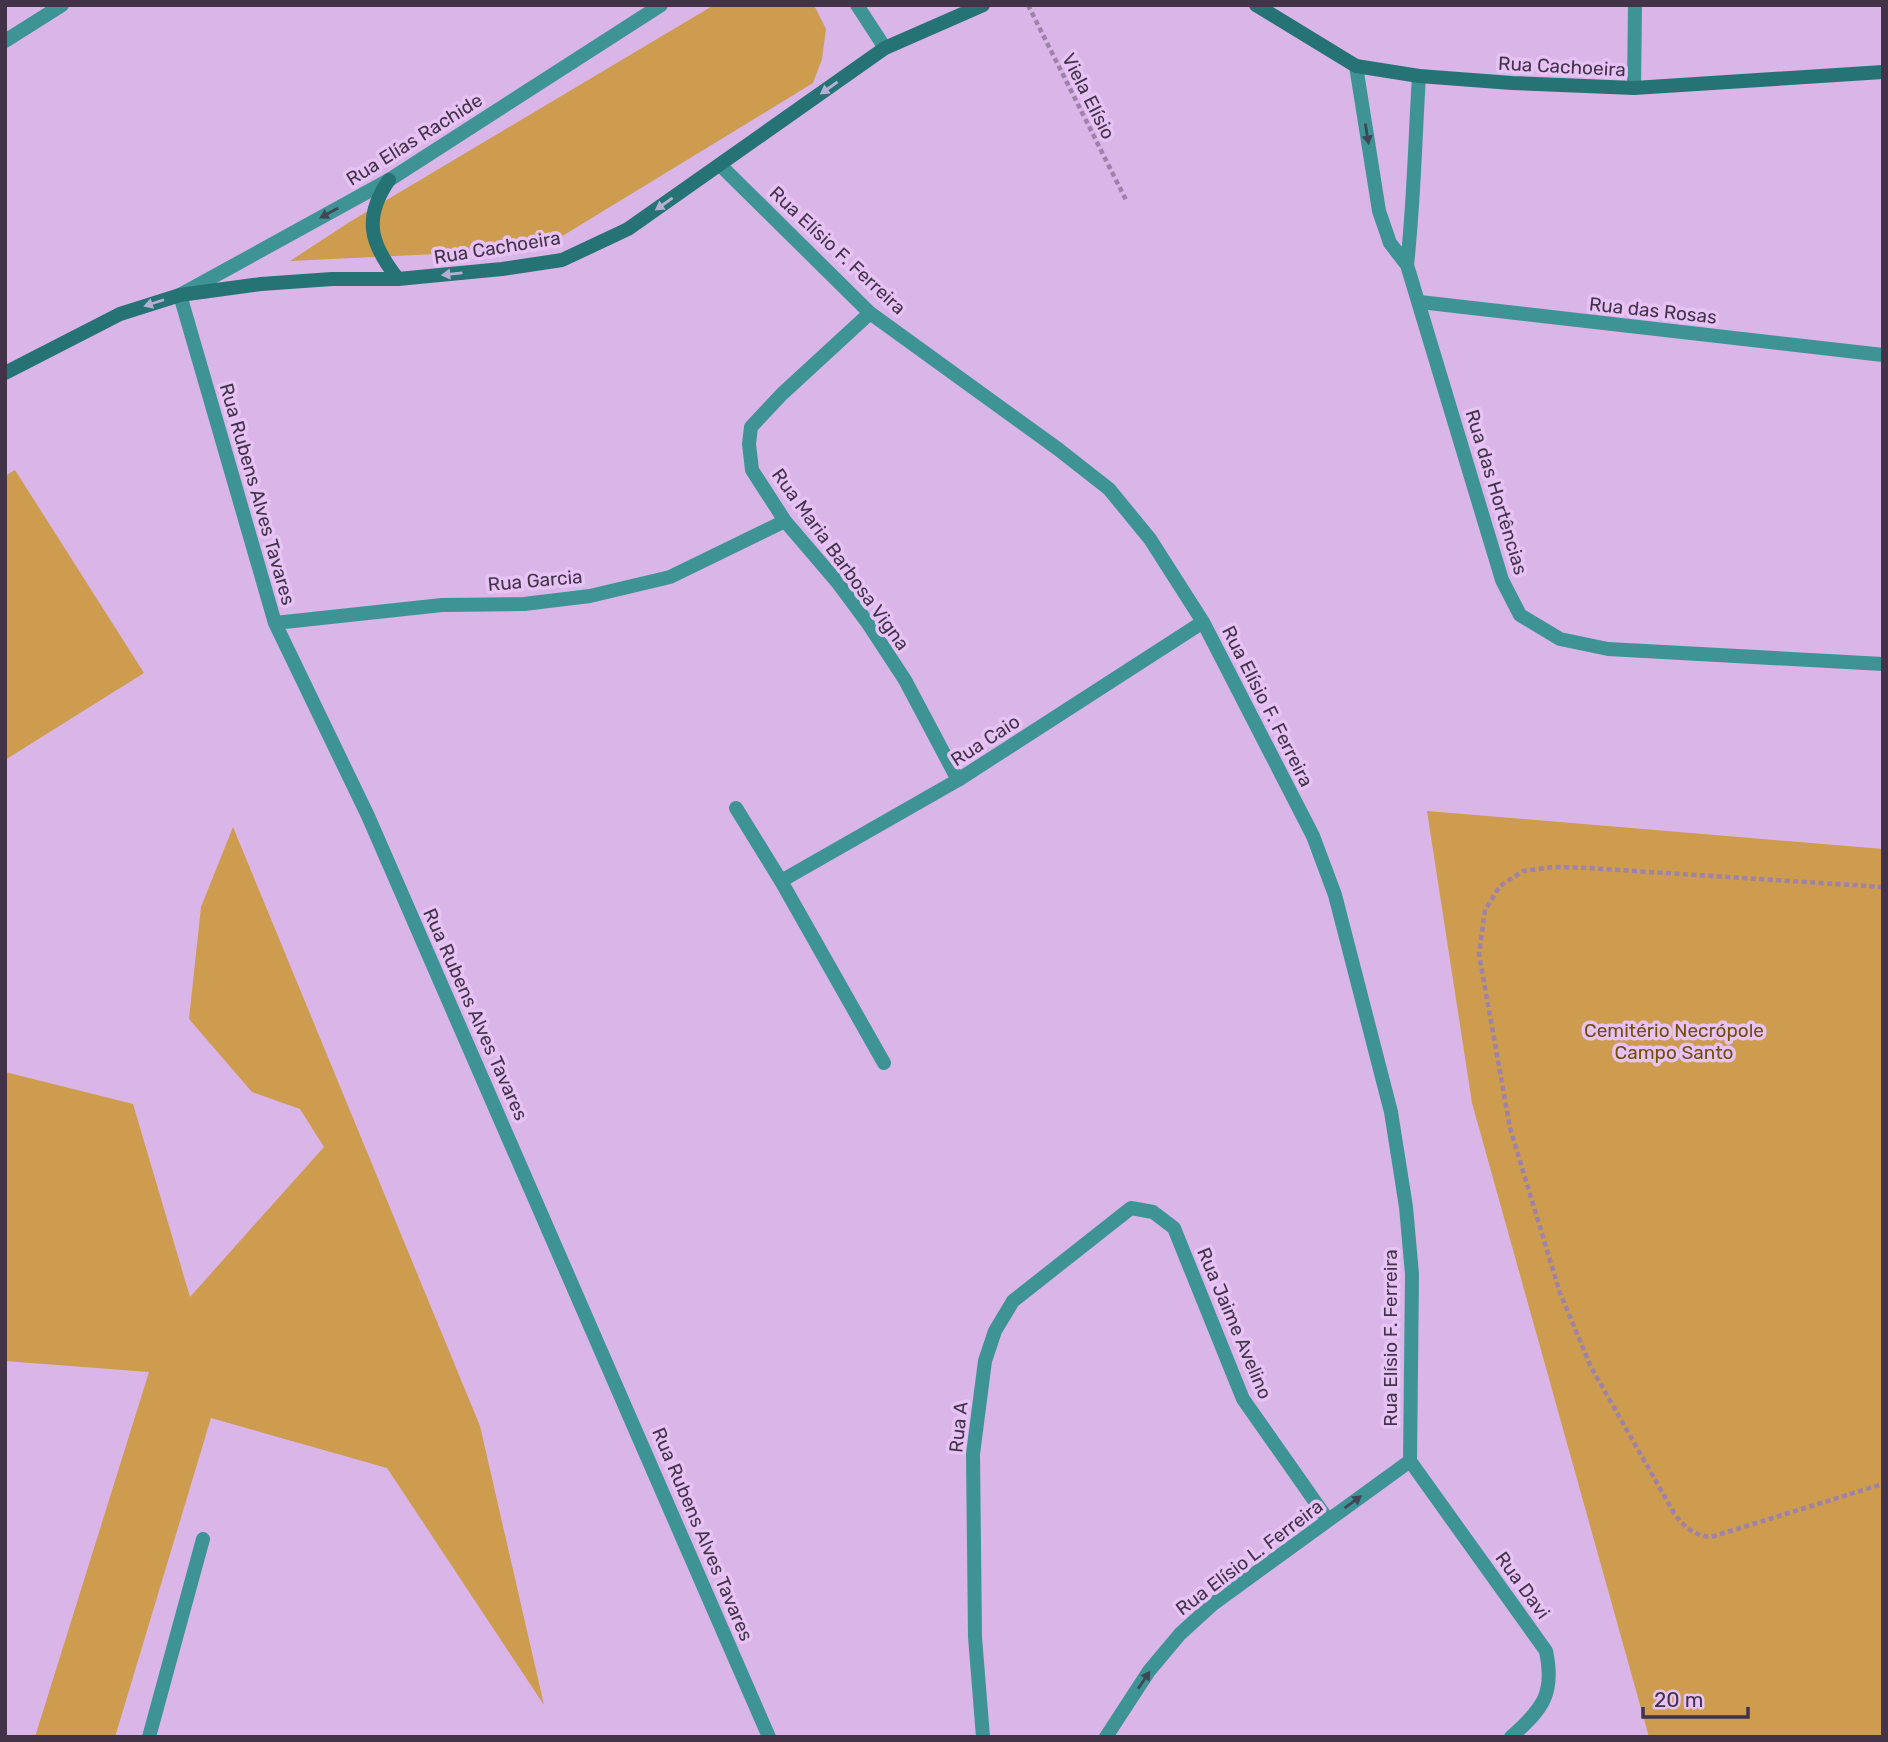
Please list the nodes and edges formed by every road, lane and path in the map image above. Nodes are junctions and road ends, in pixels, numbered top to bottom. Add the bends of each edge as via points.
1 (62, 5) edge
2 (661, 5) edge
3 (857, 5) edge
4 (984, 5) edge
5 (1028, 5) edge
6 (1256, 5) edge
7 (1635, 5) edge
8 (5, 41) edge
9 (885, 48) junction
10 (1356, 66) junction
11 (1883, 72) edge
12 (1419, 76) junction
13 (1634, 88) junction
14 (720, 165) junction
15 (389, 180) junction
16 (1126, 200) dead end
17 (1407, 265) junction
18 (398, 279) junction
19 (180, 295) junction
20 (1420, 302) junction
21 (870, 313) junction
22 (1883, 355) edge
23 (5, 373) edge
24 (785, 521) junction
25 (1203, 622) junction
26 (275, 624) junction
27 (1883, 664) edge
28 (958, 780) junction
29 (736, 808) dead end
30 (781, 881) junction
31 (1883, 887) edge
32 (884, 1063) dead end
33 (1153, 1212) joint
34 (1409, 1461) junction
35 (1883, 1484) edge
36 (1328, 1520) junction
37 (203, 1539) dead end
38 (149, 1737) edge
39 (769, 1737) edge
40 (983, 1737) edge
41 (1106, 1737) edge
42 (1511, 1737) edge

1 - 8 street
2 - 15 street, Rua Elías Rachide
3 - 9 street
4 - 9 main road, Rua Cachoeira
5 - 16 path, Viela Elísio
6 - 10 main road, Rua Cachoeira
7 - 13 street
9 -> 14 main road, Rua Cachoeira
10 - 12 main road, Rua Cachoeira
10 -> 17 street, Rua das Hortências via 1379,211 1390,243
11 - 13 main road, Rua Cachoeira
12 - 13 main road, Rua Cachoeira
12 - 17 street, Rua das Hortências
14 -> 18 main road, Rua Cachoeira via 628,229 562,260
14 - 21 street, Rua Elísio F. Ferreira
15 - 18 main road via 375,207 373,238
15 -> 19 street, Rua Elías Rachide
17 - 20 street, Rua das Hortências
18 - 19 main road, Rua Cachoeira via 272,283
19 -> 23 main road, Rua Cachoeira via 120,314
19 - 26 street, Rua Rubens Alves Tavares
20 - 22 street, Rua das Rosas
20 - 27 street, Rua das Hortências via 1502,580 1520,615 1560,639 1608,649
21 - 24 street, Rua Maria Barbosa Vigna via 751,427 752,470
21 - 25 street, Rua Elísio F. Ferreira via 1109,489 1150,539
24 - 26 street, Rua Garcia via 670,577 590,596 524,604 442,605
24 - 28 street, Rua Maria Barbosa Vigna via 867,622 905,680
25 - 28 street, Rua Caio
25 - 34 street, Rua Elísio F. Ferreira via 1313,836 1335,895 1391,1112 1412,1274
26 - 39 street, Rua Rubens Alves Tavares via 374,828
28 - 30 street, Rua Caio
29 - 30 street
30 - 32 street
31 - 35 path via 1588,868 1523,872 1500,886 1485,910 1479,954 1510,1128 1560,1293 1591,1367 1685,1528 1711,1537
33 - 36 street, Rua Jaime Avelino via 1174,1228 1243,1399
33 - 40 street, Rua A via 1131,1208 1013,1301 995,1331 985,1361 973,1454 975,1637
36 -> 34 street, Rua Elísio L. Ferreira
34 - 42 street, Rua Davi via 1546,1651 1550,1684 1544,1700
41 -> 36 street, Rua Elísio L. Ferreira via 1149,1671 1180,1634 1213,1604
37 - 38 street

